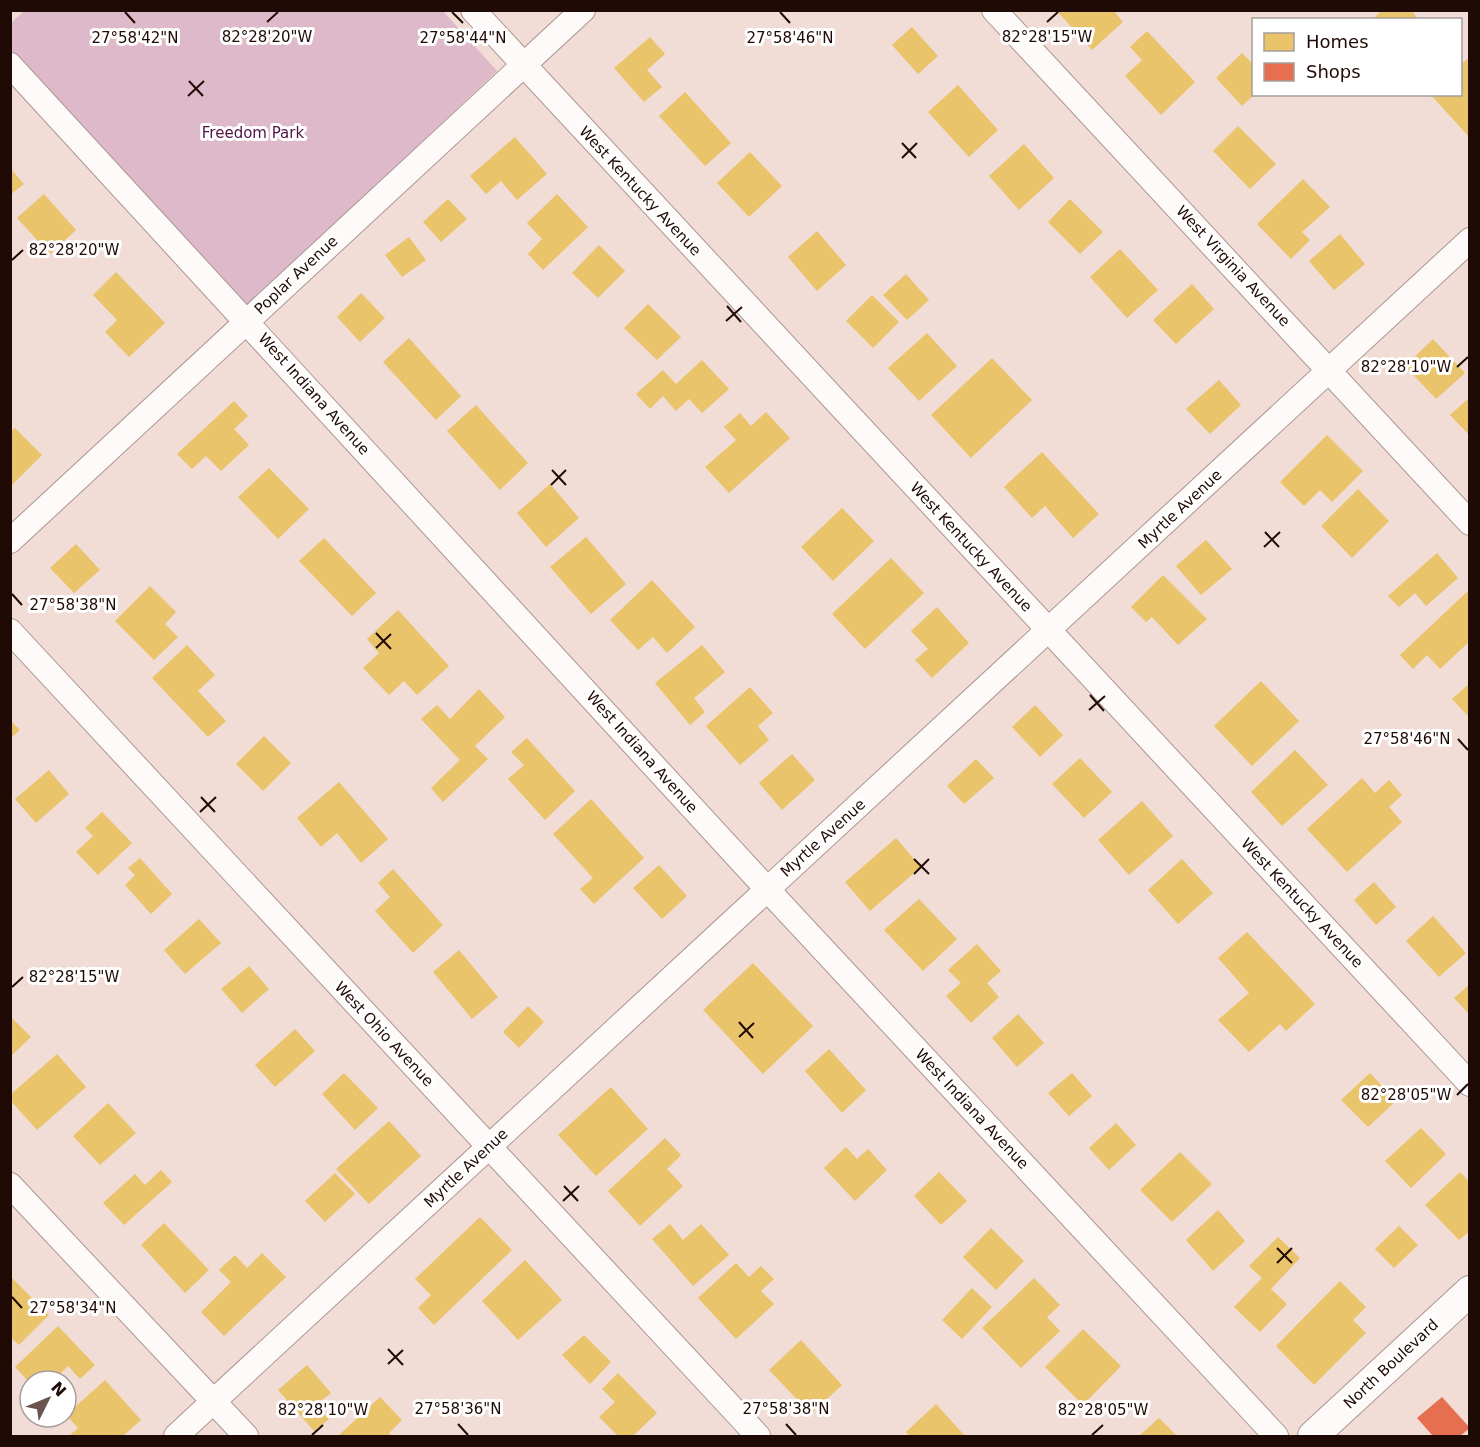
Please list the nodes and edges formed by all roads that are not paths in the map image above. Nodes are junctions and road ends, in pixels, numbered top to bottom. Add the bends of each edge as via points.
1 (472, 10) edge
2 (583, 10) edge
3 (994, 10) edge
4 (10, 65) edge
5 (523, 66) junction
6 (1470, 240) edge
7 (247, 321) junction
8 (1329, 370) junction
9 (1470, 523) edge
10 (10, 541) edge
11 (10, 631) edge
12 (1050, 631) junction
13 (767, 889) junction
14 (1470, 1084) edge
15 (489, 1147) junction
16 (10, 1185) edge
17 (1470, 1291) edge
18 (214, 1401) junction
19 (176, 1437) edge
20 (246, 1437) edge
21 (758, 1437) edge
22 (1276, 1437) edge
23 (1313, 1437) edge

1 - 5 street, West Kentucky Avenue
2 - 5 street, Poplar Avenue
3 - 8 street, West Virginia Avenue
4 - 7 street, West Indiana Avenue
5 - 7 street, Poplar Avenue
5 - 12 street, West Kentucky Avenue
6 - 8 street, Myrtle Avenue
7 - 10 street, Poplar Avenue
7 - 13 street, West Indiana Avenue
8 - 9 street, West Virginia Avenue
8 - 12 street, Myrtle Avenue
11 - 15 street, West Ohio Avenue
12 - 13 street, Myrtle Avenue
12 - 14 street, West Kentucky Avenue
13 - 15 street, Myrtle Avenue
13 - 22 street, West Indiana Avenue
15 - 18 street, Myrtle Avenue
15 - 21 street, West Ohio Avenue
16 - 18 street
17 - 23 street, North Boulevard
18 - 19 street, Myrtle Avenue
18 - 20 street

